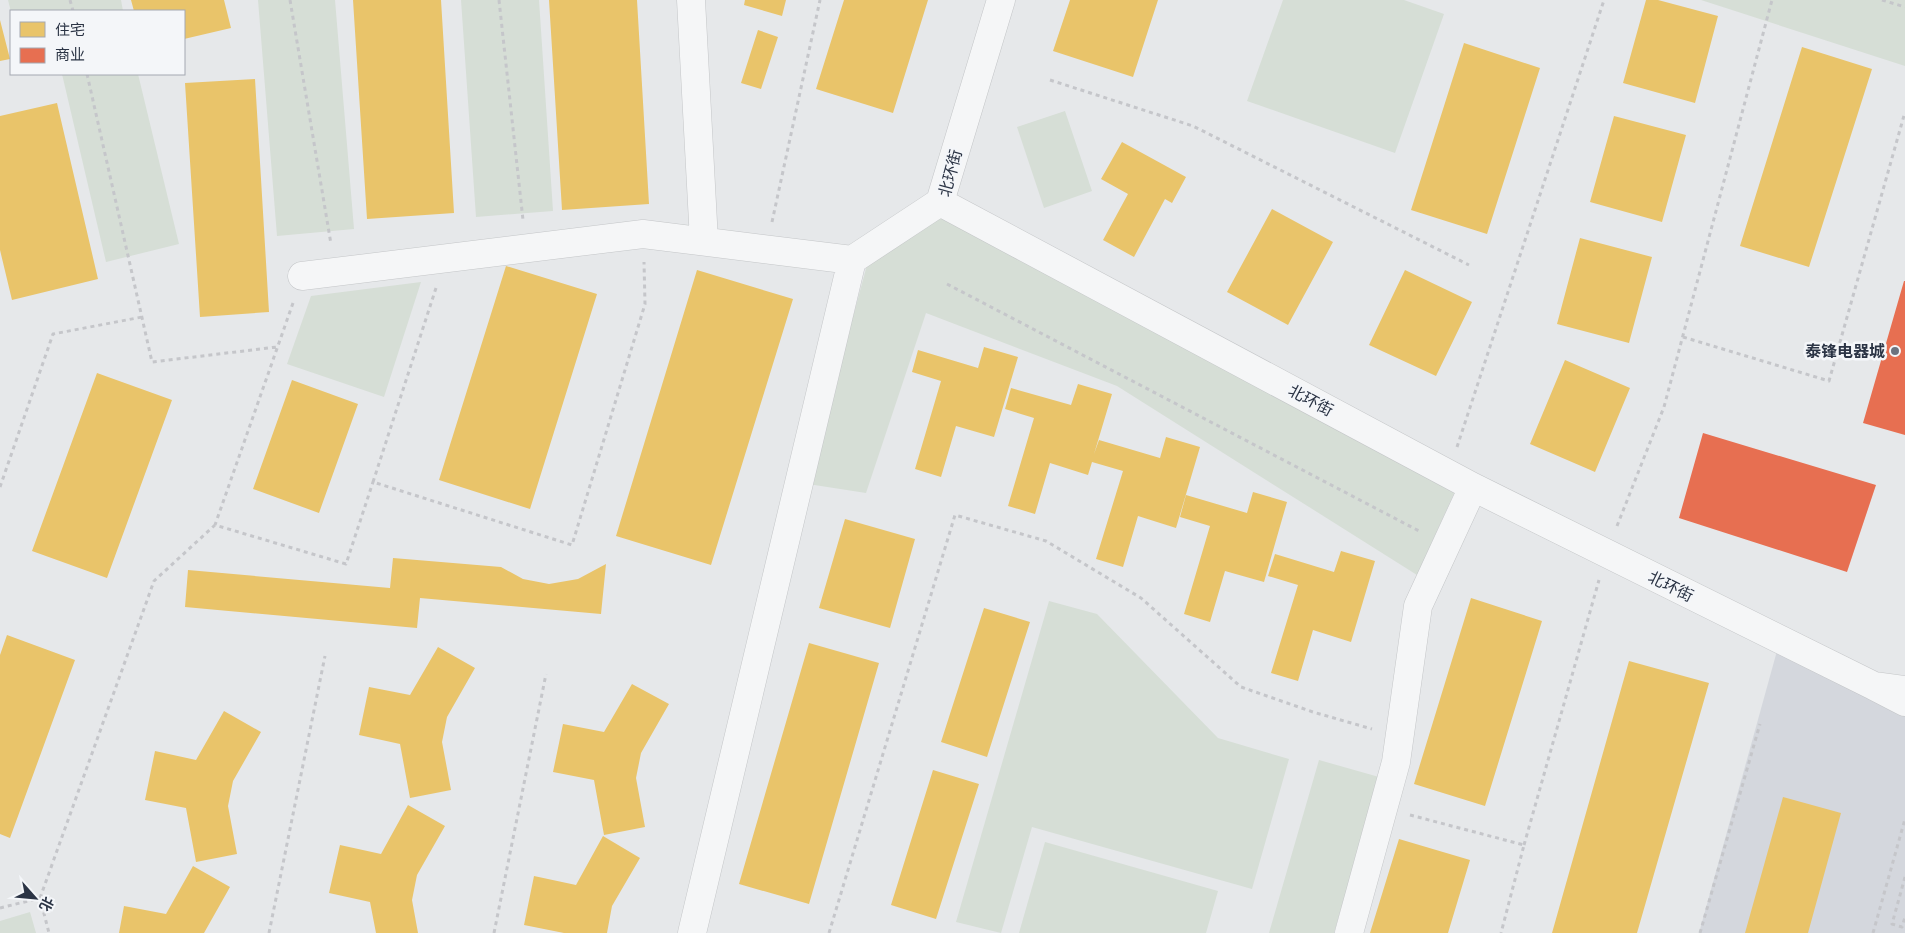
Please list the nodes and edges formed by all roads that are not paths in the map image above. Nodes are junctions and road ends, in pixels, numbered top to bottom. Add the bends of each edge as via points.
1 (691, 0) edge
2 (1001, 0) edge
3 (940, 202) junction
4 (704, 241) junction
5 (852, 260) junction
6 (302, 276) road end
7 (1473, 487) junction
8 (1874, 686) junction
9 (1905, 690) edge
10 (1905, 702) edge
11 (692, 933) edge
12 (1349, 933) edge

1 - 4 street
2 - 3 street, 北环街
3 - 5 street
3 - 7 street, 北环街
4 - 5 street
4 - 6 street via 643,234
5 - 11 street
7 - 8 street, 北环街
7 - 12 street via 1418,606 1396,762
8 - 9 street, 北环街
8 - 10 street, 北环街

